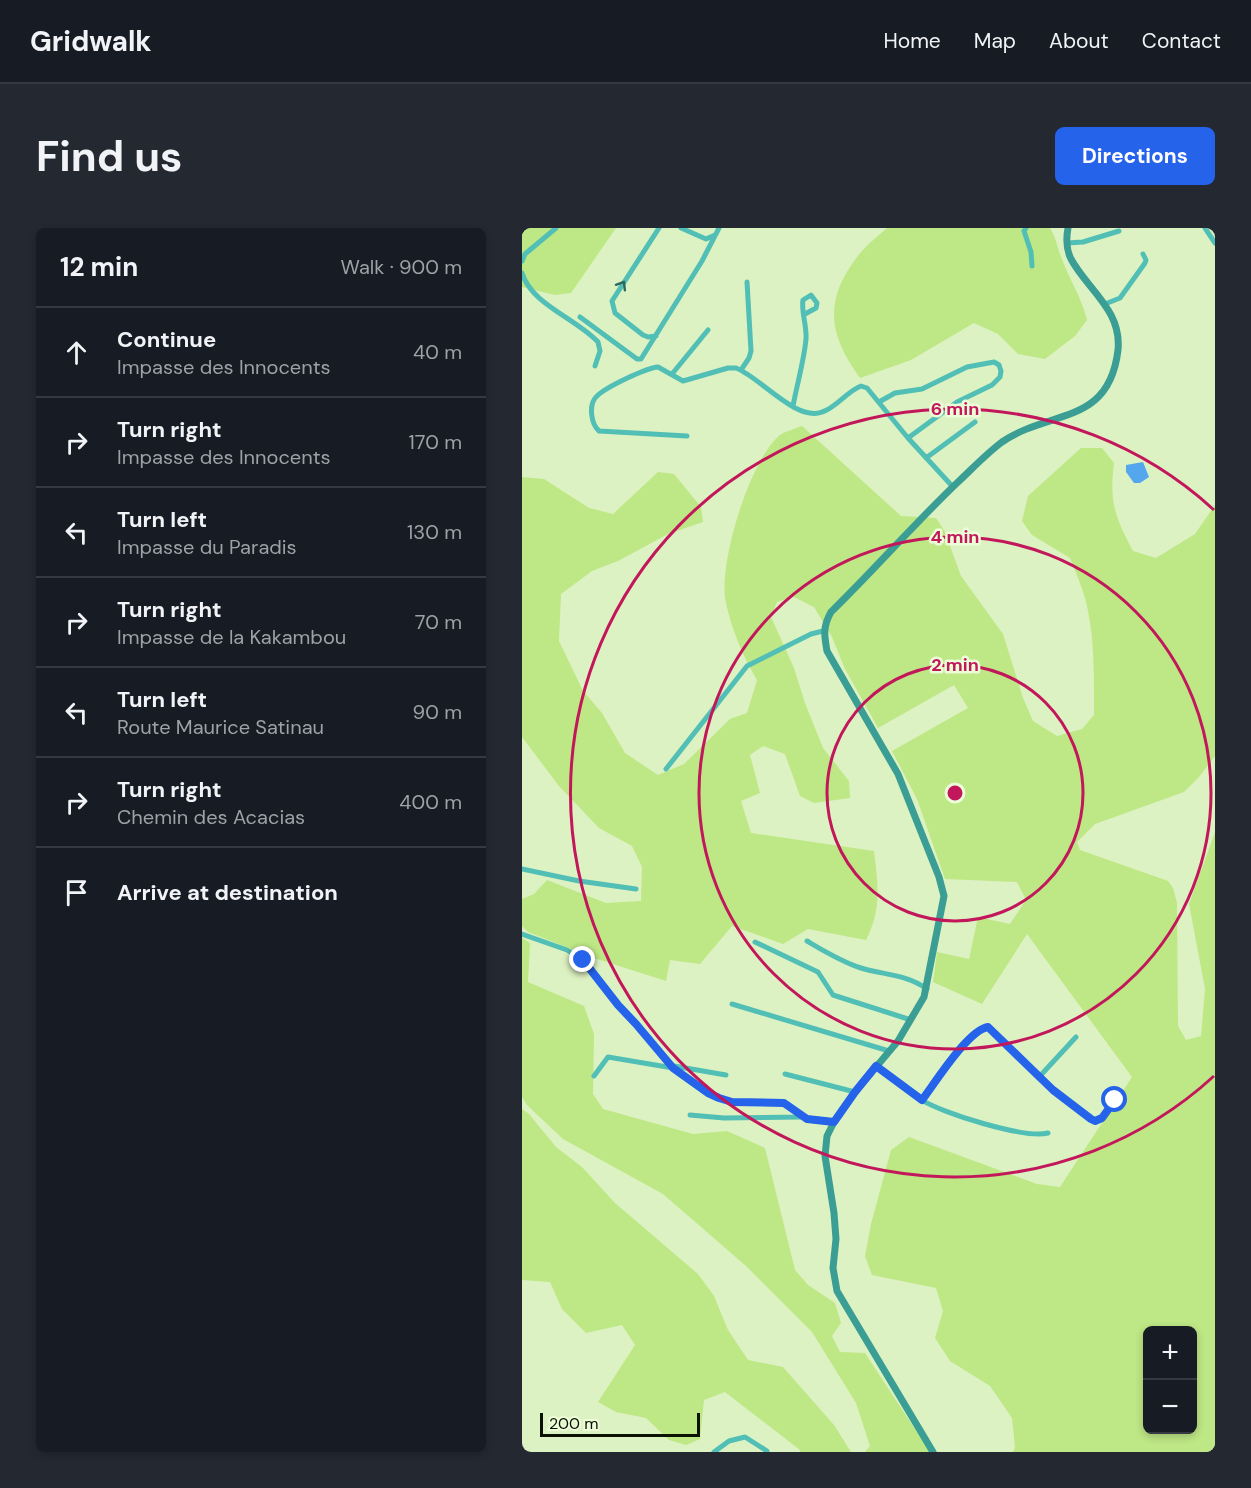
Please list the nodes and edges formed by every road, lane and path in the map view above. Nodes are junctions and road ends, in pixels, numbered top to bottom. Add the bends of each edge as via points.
1 (556, 228) edge
2 (659, 228) edge
3 (681, 228) edge
4 (1026, 228) edge
5 (1068, 228) edge
6 (1205, 228) edge
7 (718, 231) edge
8 (1119, 231) dead end
9 (1067, 243) junction
10 (1215, 243) edge
11 (1143, 254) dead end
12 (522, 261) edge
13 (1032, 266) dead end
14 (522, 273) edge
15 (747, 282) dead end
16 (1105, 304) junction
17 (804, 314) dead end
18 (580, 317) dead end
19 (708, 330) dead end
20 (656, 336) junction
21 (594, 366) dead end
22 (741, 370) junction
23 (672, 374) junction
24 (879, 402) junction
25 (793, 406) junction
26 (975, 422) dead end
27 (687, 436) dead end
28 (908, 438) junction
29 (926, 458) junction
30 (953, 488) junction
31 (824, 631) junction
32 (666, 769) dead end
33 (522, 869) edge
34 (636, 889) dead end
35 (522, 934) edge
36 (807, 941) dead end
37 (756, 942) dead end
38 (927, 989) junction
39 (732, 1004) dead end
40 (911, 1020) junction
41 (1076, 1037) dead end
42 (889, 1051) junction
43 (876, 1066) junction
44 (673, 1067) junction
45 (785, 1074) dead end
46 (726, 1075) dead end
47 (594, 1076) dead end
48 (1040, 1076) junction
49 (855, 1092) junction
50 (922, 1100) junction
51 (1115, 1100) dead end
52 (690, 1115) dead end
53 (803, 1117) junction
54 (834, 1122) junction
55 (1048, 1133) dead end
56 (767, 1451) edge
57 (714, 1452) edge
58 (933, 1452) edge

1 - 12 street
20 -> 2 street via 643,335 615,313 612,302
3 - 7 street via 708,239
4 - 13 street
5 - 9 main road
6 - 10 street
7 - 20 street
8 - 9 street
9 - 16 main road via 1072,260
11 - 16 street via 1146,260 1120,298
14 - 21 street via 538,296 598,342 600,351
15 - 22 street via 751,351
16 - 30 main road via 1118,346 1111,375 1096,400 1084,409 1004,441
17 - 25 street via 806,338
18 - 20 street via 639,360
19 - 23 street
22 - 23 street via 728,368 686,381
22 - 25 street
23 - 27 street via 654,367 597,396 592,422 599,431
24 - 25 street via 861,386 821,413
24 - 28 street
24 - 28 street via 895,393 922,389 967,367 994,362 999,365 999,377 992,385 957,402
26 - 29 street
28 - 29 street
29 - 30 street
30 - 31 main road via 831,612
31 - 32 street via 747,666
31 - 38 main road via 827,651 898,774 939,877 943,906
33 - 34 street
35 - 44 street via 583,960
36 - 38 street via 852,965 906,977
37 - 40 street via 818,972 833,995
38 - 40 main road
39 - 42 street
40 - 42 main road
41 - 48 street
42 - 43 main road
43 - 49 main road
43 - 50 street
44 - 46 street
44 - 47 street via 608,1057
44 - 53 street via 719,1098 784,1103
45 - 49 street
48 - 50 street via 992,1029 981,1028
48 - 51 street via 1068,1103 1095,1121
49 - 54 main road
50 - 55 street via 965,1117 1029,1134
52 - 53 street
53 - 54 street
54 - 58 main road via 827,1136 825,1156 835,1230 833,1268 837,1291
56 - 57 street via 745,1437 729,1441

